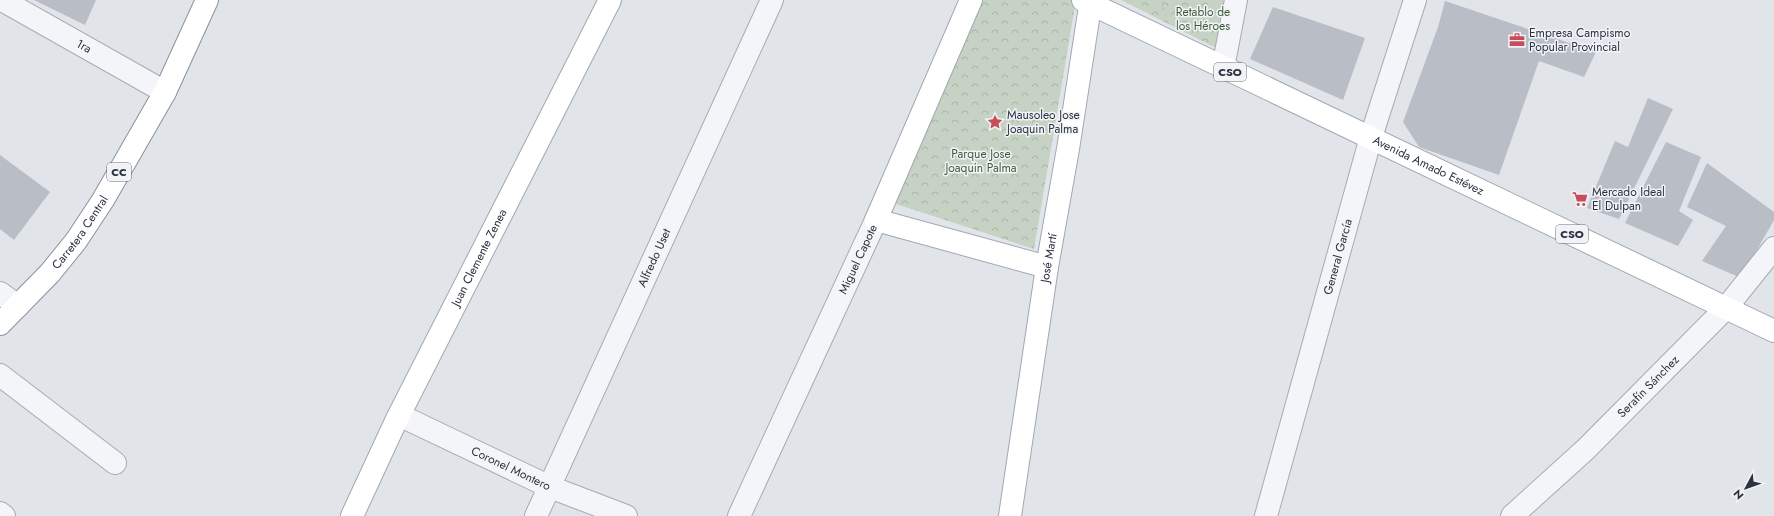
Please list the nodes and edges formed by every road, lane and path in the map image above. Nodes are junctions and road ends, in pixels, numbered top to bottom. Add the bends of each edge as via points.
1 (2, 0) edge
2 (207, 0) edge
3 (610, 0) edge
4 (772, 0) edge
5 (971, 0) edge
6 (1236, 0) edge
7 (1415, 0) edge
8 (1088, 1) edge
9 (1223, 68) junction
10 (165, 92) junction
11 (1371, 137) junction
12 (876, 220) junction
13 (1774, 248) edge
14 (1047, 267) junction
15 (0, 293) edge
16 (18, 306) junction
17 (1726, 308) junction
18 (0, 324) edge
19 (1774, 331) edge
20 (0, 376) edge
21 (399, 415) junction
22 (115, 463) dead end
23 (550, 486) junction
24 (0, 513) edge
25 (4, 516) edge
26 (352, 516) edge
27 (536, 516) edge
28 (626, 516) edge
29 (738, 516) edge
30 (1010, 516) edge
31 (1266, 516) edge
32 (1512, 516) edge

1 - 10 street, 1ra
2 - 10 main road, Carretera Central / CC
3 - 21 main road, Juan Clemente Zenea
4 - 23 street, Alfredo Uset
5 - 12 main road, Miguel Capote
6 - 9 street
7 - 11 street, General García
8 - 9 main road, Avenida Amado Estévez / CSO
8 - 14 main road, José Martí via 1068,150
9 - 11 main road, Avenida Amado Estévez / CSO
10 - 16 main road, Carretera Central / CC via 103,200 76,241
11 - 17 main road, Avenida Amado Estévez / CSO
11 - 31 street, General García
12 - 14 main road
12 - 29 street, Miguel Capote
13 - 17 street, Serafín Sánchez
14 - 30 main road, José Martí
15 - 16 street
16 - 18 main road, Carretera Central / CC
17 - 19 main road, Avenida Amado Estévez / CSO
17 - 32 street, Serafín Sánchez via 1586,449
20 - 22 street
21 - 23 street, Coronel Montero
21 - 26 main road, Juan Clemente Zenea
23 - 27 street, Alfredo Uset
23 - 28 street, Coronel Montero
24 - 25 street

